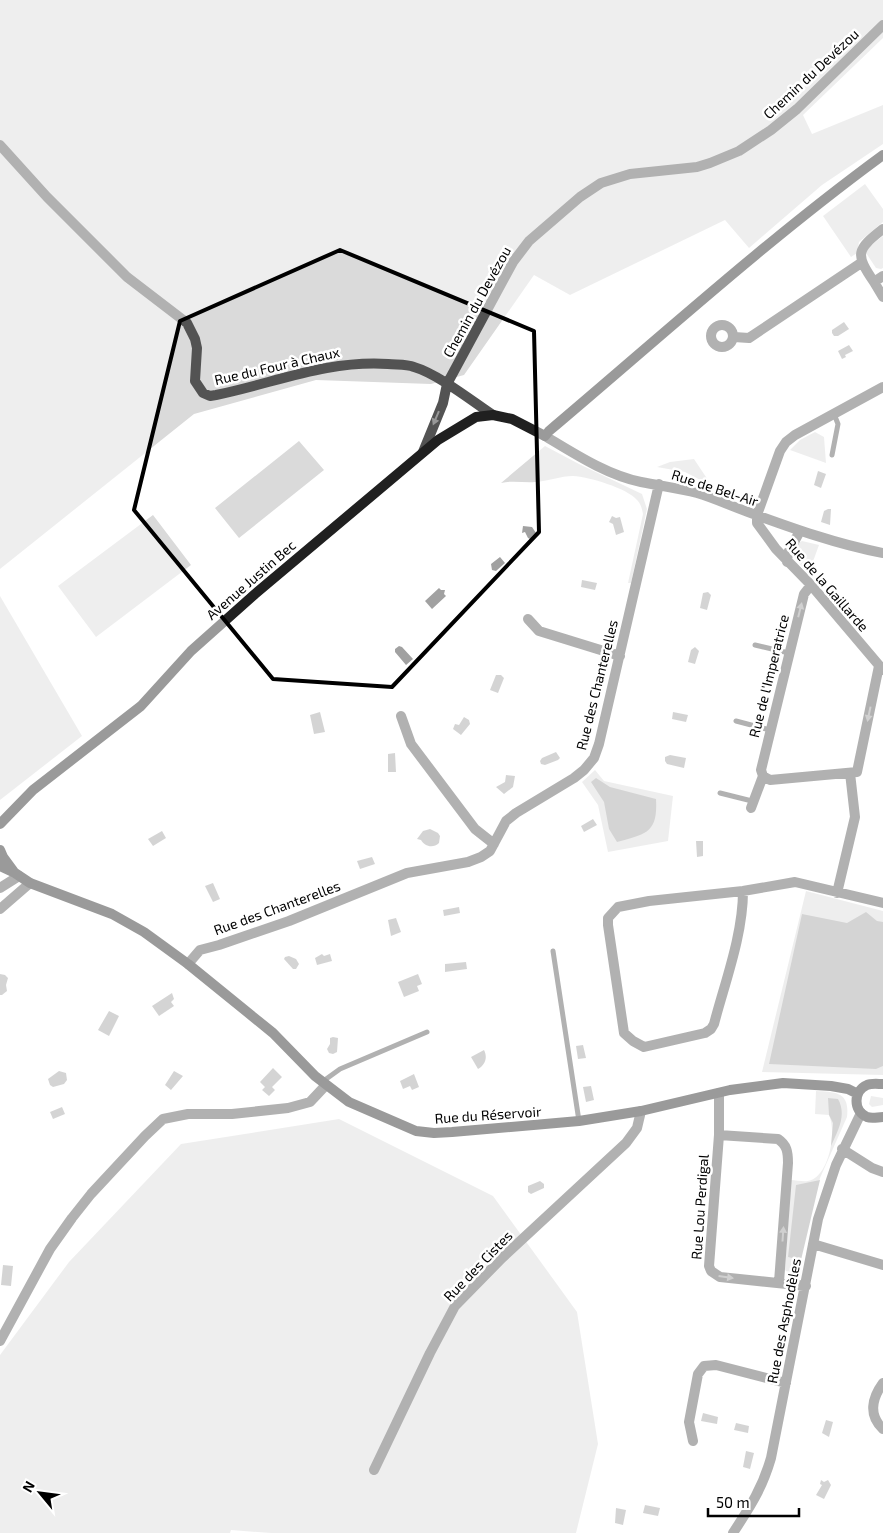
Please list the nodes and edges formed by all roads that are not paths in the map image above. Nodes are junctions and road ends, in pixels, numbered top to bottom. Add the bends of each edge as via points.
1 (883, 25) edge
2 (0, 145) edge
3 (883, 155) edge
4 (883, 229) edge
5 (861, 263) junction
6 (883, 276) edge
7 (874, 282) junction
8 (883, 297) edge
9 (734, 337) dead end
10 (447, 384) junction
11 (883, 387) edge
12 (493, 414) junction
13 (834, 414) junction
14 (545, 436) junction
15 (423, 452) junction
16 (832, 455) dead end
17 (659, 484) junction
18 (757, 515) junction
19 (800, 531) junction
20 (883, 553) edge
21 (787, 562) junction
22 (811, 585) junction
23 (528, 619) dead end
24 (755, 645) dead end
25 (789, 653) junction
26 (620, 656) junction
27 (881, 668) edge
28 (401, 716) dead end
29 (736, 721) dead end
30 (770, 730) junction
31 (850, 773) junction
32 (763, 776) junction
33 (720, 793) dead end
34 (752, 804) joint
35 (0, 824) edge
36 (494, 844) junction
37 (0, 850) edge
38 (0, 866) edge
39 (17, 874) junction
40 (30, 883) junction
41 (0, 888) edge
42 (743, 891) junction
43 (836, 893) junction
44 (883, 903) edge
45 (0, 910) edge
46 (553, 951) dead end
47 (188, 964) junction
48 (427, 1032) dead end
49 (324, 1084) junction
50 (883, 1084) edge
51 (719, 1093) junction
52 (858, 1094) junction
53 (640, 1111) junction
54 (861, 1113) junction
55 (883, 1117) edge
56 (579, 1121) junction
57 (719, 1135) junction
58 (842, 1149) junction
59 (883, 1172) edge
60 (813, 1244) junction
61 (883, 1265) edge
62 (779, 1282) junction
63 (806, 1286) junction
64 (0, 1341) edge
65 (883, 1382) edge
66 (786, 1383) junction
67 (883, 1429) edge
68 (693, 1441) dead end
69 (374, 1470) dead end
70 (733, 1533) edge

1 - 10 street, Chemin du Devézou via 797,109 739,150 697,167 630,174 601,183 580,197 529,241 512,262
2 - 10 street, Rue du Four à Chaux via 46,197 127,277 188,324 197,348 195,381 203,393 216,395 322,368 356,363 415,367
3 - 14 street via 759,254
4 - 5 street via 865,244
5 - 7 street
5 - 9 street via 749,338
6 - 7 street
7 - 8 street
10 - 12 street, Rue du Four à Chaux
10 -> 15 street via 443,403
11 - 13 street
12 - 14 street via 512,419
12 - 15 street, Avenue Justin Bec via 476,417
13 - 16 lane via 838,424
13 - 18 street via 786,442
14 - 17 street, Rue de Bel-Air via 621,476
15 - 35 street, Avenue Justin Bec via 191,651 141,706 33,790
17 - 18 street, Rue de Bel-Air via 698,493
17 - 26 street, Rue des Chanterelles
18 - 19 street, Rue de Bel-Air
18 - 21 street, Rue de la Gaillarde via 757,523
19 - 20 street, Rue de Bel-Air
19 - 21 street via 790,546
21 - 22 street, Rue de la Gaillarde
25 -> 22 street, Rue de l'Imperatrice via 804,594
22 - 27 street, Rue de la Gaillarde
23 - 26 street via 539,631
24 - 25 lane
25 - 30 street, Rue de l'Imperatrice
26 - 36 street, Rue des Chanterelles via 594,758 574,778 511,817
27 -> 31 street via 857,772
28 - 36 street via 411,744 475,829
29 - 30 lane
30 - 32 street, Rue de l'Imperatrice via 761,770
31 - 32 street via 770,780
31 - 43 street via 854,817
32 - 34 street, Rue de l'Imperatrice
33 - 34 lane
36 - 47 street, Rue des Chanterelles via 490,851 468,862 407,873 289,921 200,950
37 - 39 street, Rue du Réservoir
38 - 39 street, Rue du Réservoir
39 - 40 street, Rue du Réservoir
39 - 41 street
40 - 45 street
40 - 47 street, Rue du Réservoir via 119,918
42 - 42 street via 618,907 608,918 624,1033 633,1041 644,1047 711,1029 730,967
42 - 43 street via 795,882
43 - 44 street
46 - 56 lane
47 - 49 street, Rue du Réservoir via 273,1033
48 - 49 lane via 340,1069
49 - 56 street, Rue du Réservoir via 349,1102 425,1133
49 - 64 street via 310,1102 297,1106 232,1114 188,1114 163,1119 72,1218 50,1249
50 - 52 street via 868,1084
51 - 52 street, Rue du Réservoir via 783,1083 831,1086
51 - 53 street, Rue du Réservoir
51 - 57 street, Rue Lou Perdigal
52 - 54 street via 856,1105
53 - 56 street, Rue du Réservoir
53 - 69 street, Rue des Cistes via 637,1128 626,1142 455,1306
54 - 55 street via 869,1118
54 - 58 street, Rue des Asphodèles
62 -> 57 street via 788,1163 785,1144 778,1139
57 -> 62 street, Rue Lou Perdigal via 711,1271 720,1277
58 - 59 street
58 - 60 street, Rue des Asphodèles via 825,1196
60 - 61 street
60 - 63 street, Rue des Asphodèles
62 - 63 street, Rue Lou Perdigal
63 - 66 street, Rue des Asphodèles
65 - 67 street via 873,1403 873,1414
66 - 68 street via 716,1365 704,1366 698,1374 689,1422
66 - 70 street, Rue des Asphodèles via 764,1481

